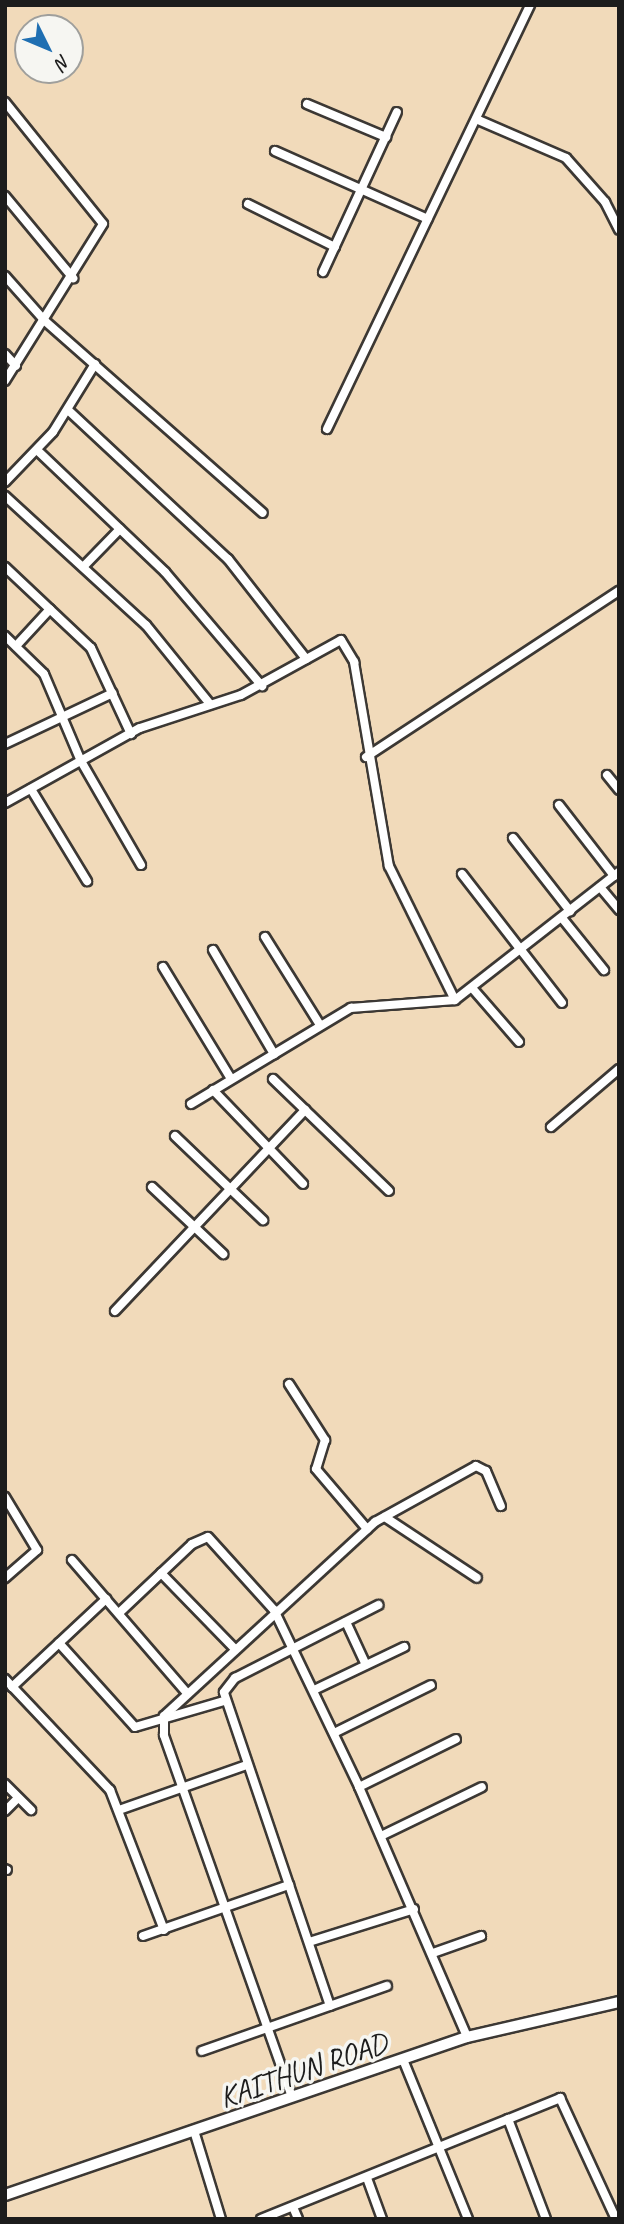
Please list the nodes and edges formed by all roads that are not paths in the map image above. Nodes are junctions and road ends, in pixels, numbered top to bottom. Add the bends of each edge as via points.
1 (530, 5) edge
2 (5, 102) edge
3 (307, 104) dead end
4 (397, 113) dead end
5 (476, 119) junction
6 (386, 137) junction
7 (275, 151) dead end
8 (362, 190) junction
9 (5, 196) edge
10 (248, 204) dead end
11 (428, 219) junction
12 (619, 230) edge
13 (335, 247) junction
14 (323, 272) dead end
15 (5, 276) edge
16 (73, 278) junction
17 (45, 321) junction
18 (5, 354) edge
19 (95, 364) junction
20 (16, 366) junction
21 (5, 381) edge
22 (68, 410) junction
23 (327, 429) dead end
24 (37, 450) junction
25 (5, 482) edge
26 (5, 496) edge
27 (263, 513) dead end
28 (120, 529) junction
29 (5, 567) edge
30 (83, 568) junction
31 (619, 591) edge
32 (50, 609) junction
33 (5, 636) edge
34 (16, 646) junction
35 (306, 659) junction
36 (262, 685) junction
37 (113, 693) junction
38 (210, 704) junction
39 (62, 713) junction
40 (131, 734) junction
41 (5, 744) edge
42 (366, 757) junction
43 (81, 761) junction
44 (607, 775) dead end
45 (32, 789) junction
46 (619, 790) edge
47 (5, 803) edge
48 (559, 805) dead end
49 (513, 838) dead end
50 (141, 865) dead end
51 (462, 874) dead end
52 (617, 874) edge
53 (88, 881) dead end
54 (600, 887) junction
55 (619, 910) edge
56 (570, 911) junction
57 (562, 918) junction
58 (265, 937) dead end
59 (213, 950) dead end
60 (521, 950) junction
61 (163, 967) dead end
62 (604, 970) dead end
63 (473, 989) junction
64 (455, 1000) junction
65 (562, 1003) dead end
66 (320, 1026) junction
67 (519, 1042) dead end
68 (274, 1054) junction
69 (619, 1069) edge
70 (231, 1079) junction
71 (273, 1079) dead end
72 (213, 1090) junction
73 (191, 1104) dead end
74 (305, 1110) junction
75 (551, 1127) dead end
76 (175, 1136) dead end
77 (268, 1150) junction
78 (303, 1184) dead end
79 (152, 1186) dead end
80 (230, 1189) junction
81 (389, 1191) dead end
82 (263, 1220) dead end
83 (194, 1227) junction
84 (223, 1254) dead end
85 (114, 1311) dead end
86 (289, 1384) dead end
87 (5, 1497) edge
88 (501, 1506) dead end
89 (385, 1517) junction
90 (367, 1529) junction
91 (72, 1559) dead end
92 (161, 1573) junction
93 (5, 1578) edge
94 (477, 1578) dead end
95 (106, 1599) junction
96 (378, 1605) dead end
97 (274, 1610) junction
98 (119, 1613) junction
99 (346, 1622) junction
100 (59, 1643) junction
101 (404, 1647) dead end
102 (234, 1648) junction
103 (293, 1649) junction
104 (366, 1665) junction
105 (5, 1679) edge
106 (431, 1685) dead end
107 (12, 1687) junction
108 (314, 1690) junction
109 (186, 1692) junction
110 (224, 1701) junction
111 (163, 1724) junction
112 (334, 1732) junction
113 (456, 1739) dead end
114 (247, 1765) junction
115 (5, 1784) edge
116 (359, 1787) junction
117 (482, 1787) dead end
118 (183, 1788) junction
119 (18, 1798) junction
120 (31, 1810) dead end
121 (119, 1810) junction
122 (5, 1811) edge
123 (381, 1836) junction
124 (289, 1885) junction
125 (226, 1908) junction
126 (414, 1909) junction
127 (164, 1930) junction
128 (143, 1936) dead end
129 (481, 1936) dead end
130 (309, 1942) junction
131 (433, 1953) junction
132 (387, 1986) dead end
133 (619, 2001) edge
134 (330, 2006) junction
135 (268, 2028) junction
136 (467, 2037) junction
137 (202, 2051) dead end
138 (404, 2062) junction
139 (292, 2097) junction
140 (508, 2119) junction
141 (195, 2134) junction
142 (439, 2149) junction
143 (367, 2178) junction
144 (5, 2195) edge
145 (293, 2207) junction
146 (220, 2219) edge
147 (261, 2219) edge
148 (298, 2219) edge
149 (382, 2219) edge
150 (468, 2219) edge
151 (546, 2219) edge
152 (616, 2219) edge

1 - 5 street
2 - 16 street via 103,224
3 - 6 street
4 - 6 street
5 - 11 street
5 - 12 street via 566,158 605,202
6 - 8 street
7 - 8 street
8 - 11 street
8 - 13 street
9 - 16 street
10 - 13 street
11 - 23 street
13 - 14 street
15 - 17 street
16 - 17 street
17 - 19 street
17 - 20 street
18 - 20 street
19 - 22 street
19 - 27 street
20 - 21 street
22 - 24 street
22 - 35 street via 228,559
24 - 25 street
24 - 28 street
26 - 30 street
28 - 30 street
28 - 36 street via 217,628
29 - 32 street
30 - 38 street via 145,625
31 - 42 street
32 - 34 street
32 - 37 street via 91,648
33 - 34 street
34 - 39 street via 44,674
35 - 36 street
35 - 42 street via 330,641 349,648
36 - 38 street
37 - 39 street
37 - 40 street
38 - 40 street
39 - 41 street
39 - 43 street
40 - 43 street
42 - 64 street via 389,866
43 - 45 street
43 - 50 street
44 - 46 street
45 - 47 street
45 - 53 street
48 - 52 street
49 - 56 street
51 - 60 street
52 - 54 street
54 - 55 street
54 - 56 street
56 - 57 street
57 - 60 street
57 - 62 street
58 - 66 street
59 - 68 street
60 - 63 street
60 - 65 street
61 - 70 street
63 - 64 street
63 - 67 street
64 - 66 street via 351,1008
66 - 68 street
68 - 70 street
69 - 75 street
70 - 72 street
71 - 74 street
72 - 73 street
72 - 77 street
74 - 77 street
74 - 81 street
76 - 80 street
77 - 78 street
77 - 80 street
79 - 83 street
80 - 82 street
80 - 83 street
83 - 84 street
83 - 85 street
86 - 90 street via 325,1440 316,1469
87 - 93 street via 37,1550
88 - 89 street via 486,1471 477,1466
89 - 90 street
89 - 94 street
90 - 97 street
91 - 95 street
92 - 97 street via 208,1537
92 - 98 street
92 - 102 street
95 - 98 street
95 - 100 street
96 - 99 street
97 - 102 street
97 - 103 street
98 - 109 street
99 - 103 street
99 - 104 street
100 - 107 street
100 - 111 street via 135,1727
101 - 104 street
102 - 109 street
103 - 108 street
103 - 110 street via 235,1678
104 - 108 street
105 - 107 street
106 - 112 street
107 - 121 street via 104,1783
108 - 112 street
109 - 111 street
110 - 111 street
110 - 114 street
111 - 118 street
112 - 116 street
113 - 116 street
114 - 118 street
114 - 124 street
115 - 119 street
116 - 123 street
117 - 123 street
118 - 121 street
118 - 125 street
119 - 120 street
119 - 122 street
121 - 127 street
123 - 126 street
124 - 125 street
124 - 130 street
125 - 127 street
125 - 135 street
126 - 130 street
126 - 131 street
127 - 128 street
129 - 131 street
130 - 134 street
131 - 136 street
132 - 134 street
133 - 136 street, KAITHUN ROAD
134 - 135 street
135 - 137 street
135 - 139 street
136 - 138 street, KAITHUN ROAD
138 - 139 street, KAITHUN ROAD
138 - 142 street
139 - 141 street, KAITHUN ROAD
140 - 142 street
140 - 151 street
140 - 152 street via 560,2098
141 - 144 street, KAITHUN ROAD
141 - 146 street
142 - 143 street
142 - 150 street
143 - 145 street
143 - 149 street
145 - 147 street
145 - 148 street

